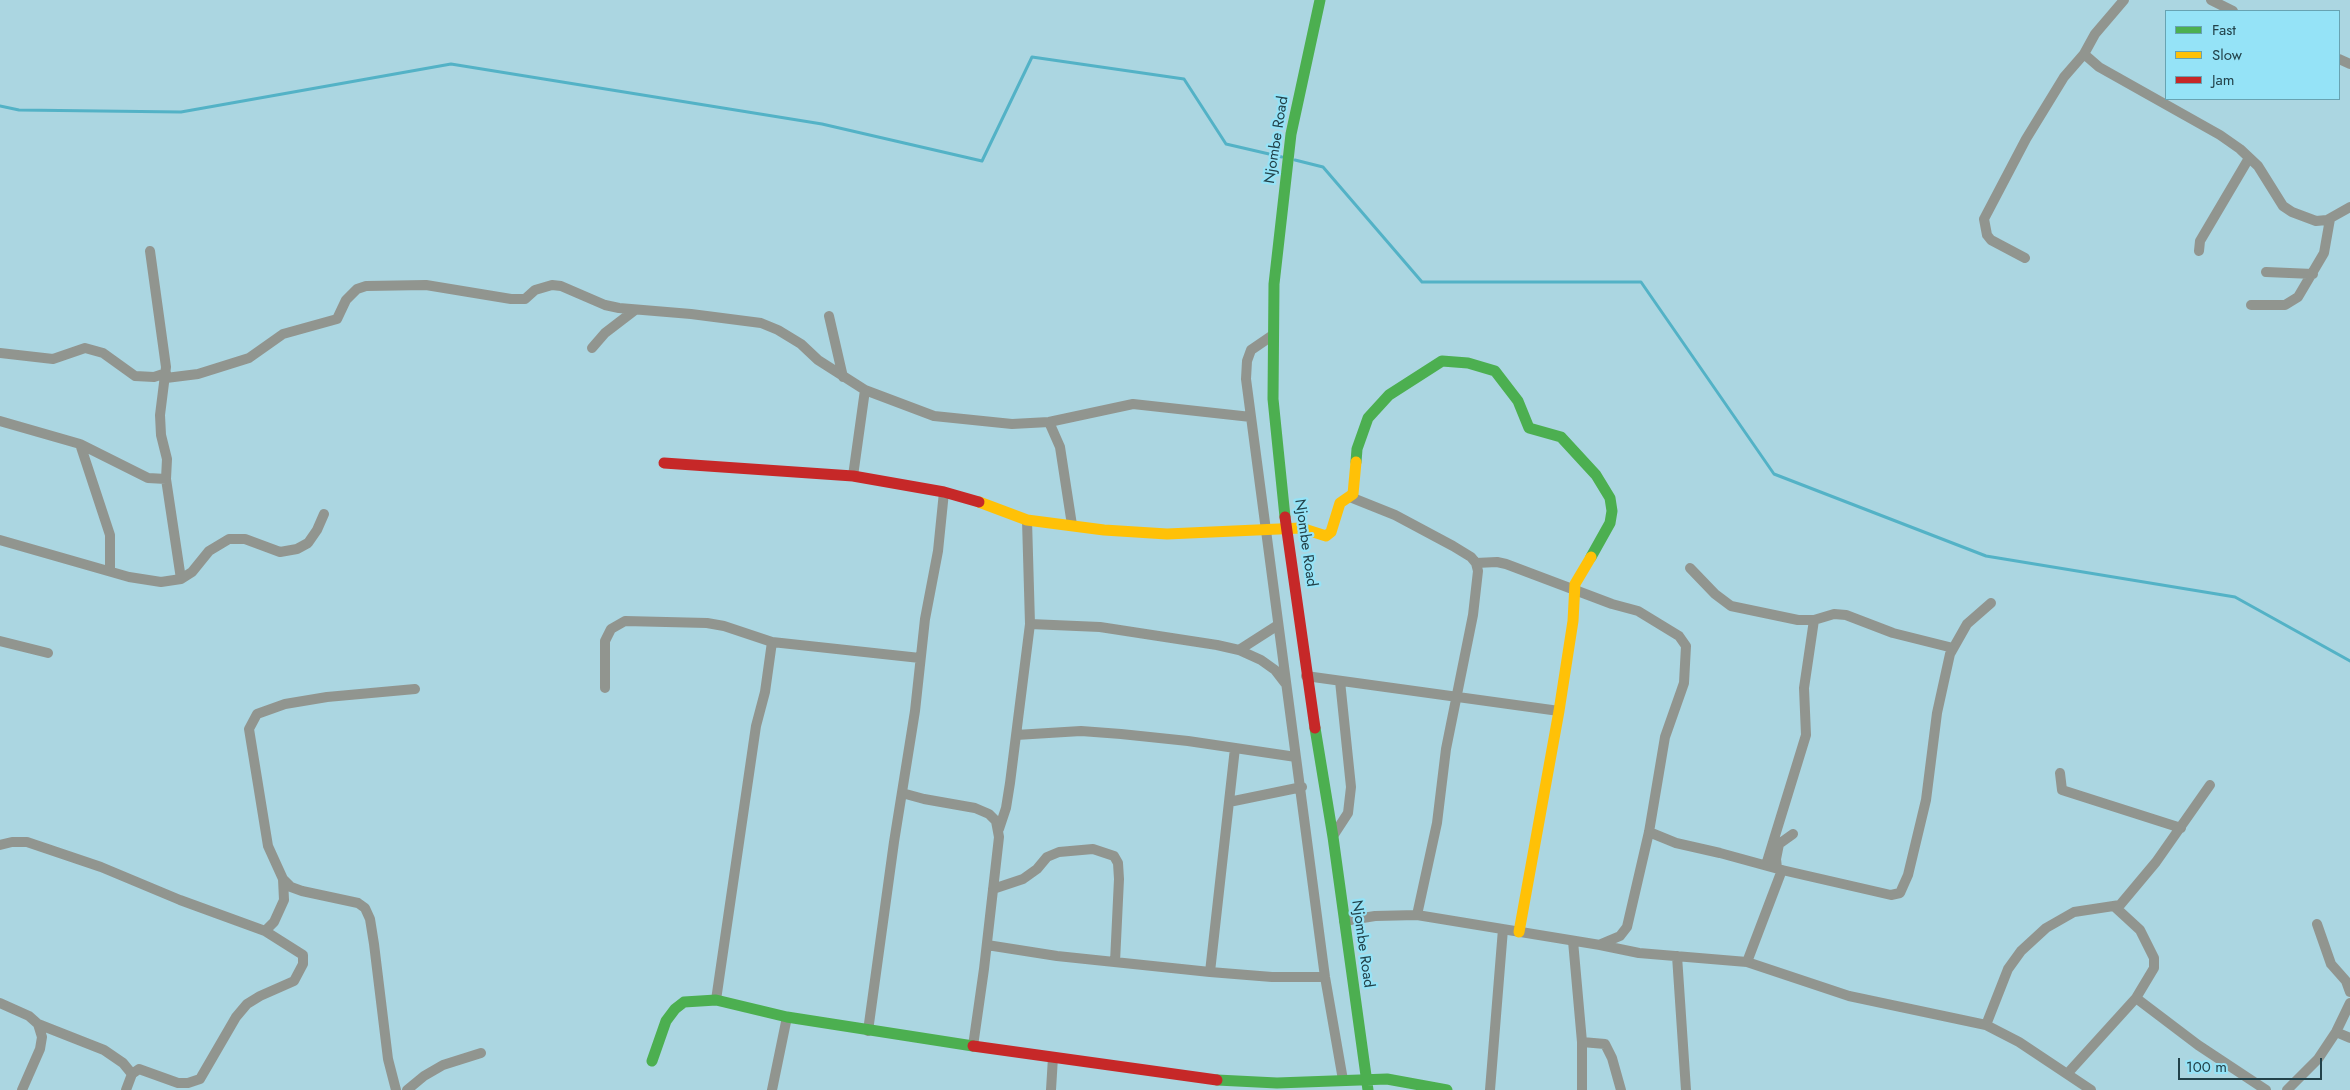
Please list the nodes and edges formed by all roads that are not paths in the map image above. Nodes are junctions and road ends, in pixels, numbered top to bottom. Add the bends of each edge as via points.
1 (1320, 0) edge
2 (2124, 0) edge
3 (2211, 0) edge
4 (2231, 10) edge
5 (2084, 54) junction
6 (2249, 158) junction
7 (2350, 208) edge
8 (2330, 219) junction
9 (150, 251) dead end
10 (2199, 251) dead end
11 (2024, 258) dead end
12 (2266, 272) dead end
13 (2313, 274) junction
14 (2251, 305) dead end
15 (635, 310) junction
16 (828, 316) dead end
17 (1274, 335) junction
18 (592, 348) dead end
19 (0, 353) edge
20 (166, 375) junction
21 (843, 377) junction
22 (866, 390) junction
23 (1251, 417) junction
24 (0, 421) edge
25 (1049, 422) junction
26 (80, 444) junction
27 (664, 463) dead end
28 (853, 476) junction
29 (166, 479) junction
30 (944, 492) junction
31 (1350, 497) junction
32 (324, 514) dead end
33 (1027, 520) junction
34 (1072, 525) junction
35 (1268, 530) junction
36 (1288, 530) junction
37 (0, 540) edge
38 (1476, 563) junction
39 (1690, 568) dead end
40 (110, 570) junction
41 (181, 579) junction
42 (1575, 590) junction
43 (1991, 603) dead end
44 (1814, 620) junction
45 (1030, 624) junction
46 (1278, 625) junction
47 (0, 641) edge
48 (772, 642) junction
49 (1953, 648) junction
50 (1239, 650) junction
51 (48, 653) dead end
52 (920, 658) junction
53 (1306, 676) junction
54 (1340, 681) junction
55 (1286, 685) junction
56 (605, 688) dead end
57 (415, 689) dead end
58 (1456, 697) junction
59 (1559, 711) junction
60 (1016, 735) junction
61 (1235, 748) junction
62 (1296, 757) junction
63 (2060, 774) dead end
64 (2210, 785) dead end
65 (1302, 788) junction
66 (902, 793) junction
67 (1228, 802) junction
68 (2182, 828) junction
69 (998, 829) junction
70 (1649, 832) junction
71 (1793, 834) dead end
72 (1333, 837) junction
73 (0, 846) edge
74 (1766, 865) junction
75 (1779, 869) junction
76 (283, 880) junction
77 (993, 889) junction
78 (2115, 907) junction
79 (1417, 915) junction
80 (1344, 921) junction
81 (2317, 924) dead end
82 (1503, 929) junction
83 (265, 931) junction
84 (1519, 932) junction
85 (1573, 941) junction
86 (987, 945) junction
87 (1600, 945) junction
88 (1677, 956) junction
89 (1114, 962) junction
90 (1747, 962) junction
91 (1210, 972) junction
92 (1325, 977) junction
93 (2350, 992) edge
94 (2136, 998) junction
95 (716, 1000) junction
96 (0, 1003) edge
97 (2350, 1003) edge
98 (787, 1017) junction
99 (38, 1024) junction
100 (1986, 1025) junction
101 (868, 1031) junction
102 (2336, 1032) junction
103 (2350, 1038) edge
104 (1582, 1042) junction
105 (973, 1046) junction
106 (481, 1053) dead end
107 (1053, 1056) junction
108 (652, 1061) dead end
109 (132, 1074) junction
110 (2067, 1074) junction
111 (1366, 1078) junction
112 (1343, 1080) junction
113 (22, 1090) edge
114 (126, 1090) edge
115 (396, 1090) edge
116 (407, 1090) edge
117 (772, 1090) edge
118 (1051, 1090) edge
119 (1368, 1090) edge
120 (1447, 1090) edge
121 (1490, 1090) edge
122 (1582, 1090) edge
123 (1621, 1090) edge
124 (1686, 1090) edge
125 (2090, 1090) edge
126 (2266, 1090) edge
127 (2287, 1090) edge

1 - 17 main road, Njombe Road via 1291,134 1274,284
2 - 5 street via 2095,34
3 - 4 street
5 - 6 street via 2099,67 2220,135
5 - 11 street via 2047,104 1984,219 1987,236 1991,240
6 - 8 street via 2265,175 2284,206 2316,221
6 - 10 street via 2200,241
7 - 8 street
8 - 13 street via 2324,253
9 - 20 street
12 - 13 street
13 - 14 street via 2292,302 2279,306
15 - 18 street
15 - 20 street via 605,305 561,286 544,287 525,299 426,285 366,286 357,289 346,300 337,319 284,334 249,358 198,374
15 - 21 street via 761,323 796,341
16 - 21 street
17 - 23 street via 1251,350 1247,361
17 - 36 main road, Njombe Road via 1273,399
19 - 20 street via 53,360 85,348 103,353 135,376
20 - 29 street via 160,415 167,459
21 - 22 street
22 - 25 street via 934,416 1012,424
22 - 28 street
23 - 25 street via 1133,404
23 - 35 street
24 - 26 street
25 - 34 street via 1060,447
26 - 29 street via 139,475
26 - 40 street via 110,535
27 - 28 main road
28 - 30 main road
29 - 41 street
30 - 33 main road via 982,502
30 - 52 street via 938,551
31 - 36 main road via 1340,504 1331,532 1326,536 1302,528
31 - 38 street via 1395,515 1465,553
31 - 42 main road via 1355,487 1359,440 1369,416 1389,395 1442,361 1459,361 1487,368 1501,376 1509,386 1529,428 1566,441 1596,475 1610,498 1610,522 1580,574
32 - 41 street via 308,543 298,549 280,552 245,539 229,539 209,551 192,572
33 - 34 main road
33 - 45 street
34 - 35 main road via 1137,533
35 - 36 main road
35 - 46 street
36 - 53 main road, Njombe Road
37 - 40 street
38 - 42 street via 1506,564
38 - 58 street via 1473,615
39 - 44 street via 1731,606 1798,620
40 - 41 street via 144,581
42 - 59 main road
42 - 70 street via 1644,614 1679,636 1686,646 1684,683 1666,737
43 - 49 street via 1966,624
44 - 49 street via 1826,614 1846,615 1893,633
44 - 74 street via 1804,688 1806,734
45 - 50 street via 1100,627
45 - 60 street
46 - 50 street
46 - 55 street
47 - 51 street
48 - 52 street
48 - 56 street via 724,626 617,623 605,641
48 - 95 street via 756,726
49 - 75 street via 1937,713 1926,800 1908,875 1900,893 1891,895
50 - 55 street via 1275,670
52 - 66 street
53 - 54 street
53 - 72 main road, Njombe Road
54 - 58 street
54 - 72 street via 1350,801 1348,813
55 - 62 street
57 - 76 street via 285,704 257,714 252,721 249,729 263,822 268,846
58 - 59 street
58 - 79 street via 1437,823
59 - 84 main road
60 - 61 street via 1081,731
60 - 69 street via 1006,808
61 - 62 street
61 - 67 street
62 - 65 street
63 - 68 street via 2062,790
64 - 68 street
65 - 67 street
65 - 92 street
66 - 69 street via 975,808 992,817
66 - 101 street
67 - 91 street
68 - 78 street via 2128,897
69 - 77 street
70 - 74 street via 1676,843
70 - 87 street via 1625,933
71 - 75 street via 1779,844 1776,859
72 - 80 main road, Njombe Road
73 - 83 street via 26,842 42,846
74 - 75 street
75 - 90 street
76 - 83 street via 284,900 274,922
76 - 115 street via 302,891 358,903 365,908 370,919 388,1059
77 - 86 street
77 - 89 street via 1023,879 1047,857 1059,852 1092,849 1114,856 1119,879
78 - 94 street via 2140,930 2154,958 2154,968
78 - 100 street via 2074,912 2046,928 2021,951 2008,969
79 - 80 street
79 - 82 street
80 - 111 main road, Njombe Road
81 - 93 street via 2331,964 2346,981
82 - 84 street
82 - 121 street
83 - 109 street via 303,956 303,964 294,981 248,1004 236,1017 200,1079 195,1082 178,1083 139,1069
84 - 85 street
85 - 87 street
85 - 104 street
86 - 89 street
86 - 105 street
87 - 88 street
88 - 90 street
88 - 124 street
89 - 91 street
90 - 100 street via 1849,996
91 - 92 street
92 - 112 street
94 - 110 street
94 - 126 street via 2198,1045
95 - 98 main road
95 - 108 main road via 684,1002 675,1009 666,1021
96 - 99 street via 29,1016
97 - 102 street
98 - 101 main road
98 - 117 street
99 - 109 street via 104,1050
99 - 113 street via 42,1037 40,1049
100 - 110 street via 2019,1042
101 - 105 main road
102 - 103 street
102 - 127 street via 2318,1059
104 - 122 street
104 - 123 street via 1605,1044
105 - 107 main road
106 - 116 street via 443,1065
107 - 112 main road via 1206,1079 1277,1083
107 - 118 street
109 - 114 street
110 - 125 street
111 - 112 main road
111 - 119 main road, Njombe Road
111 - 120 main road

